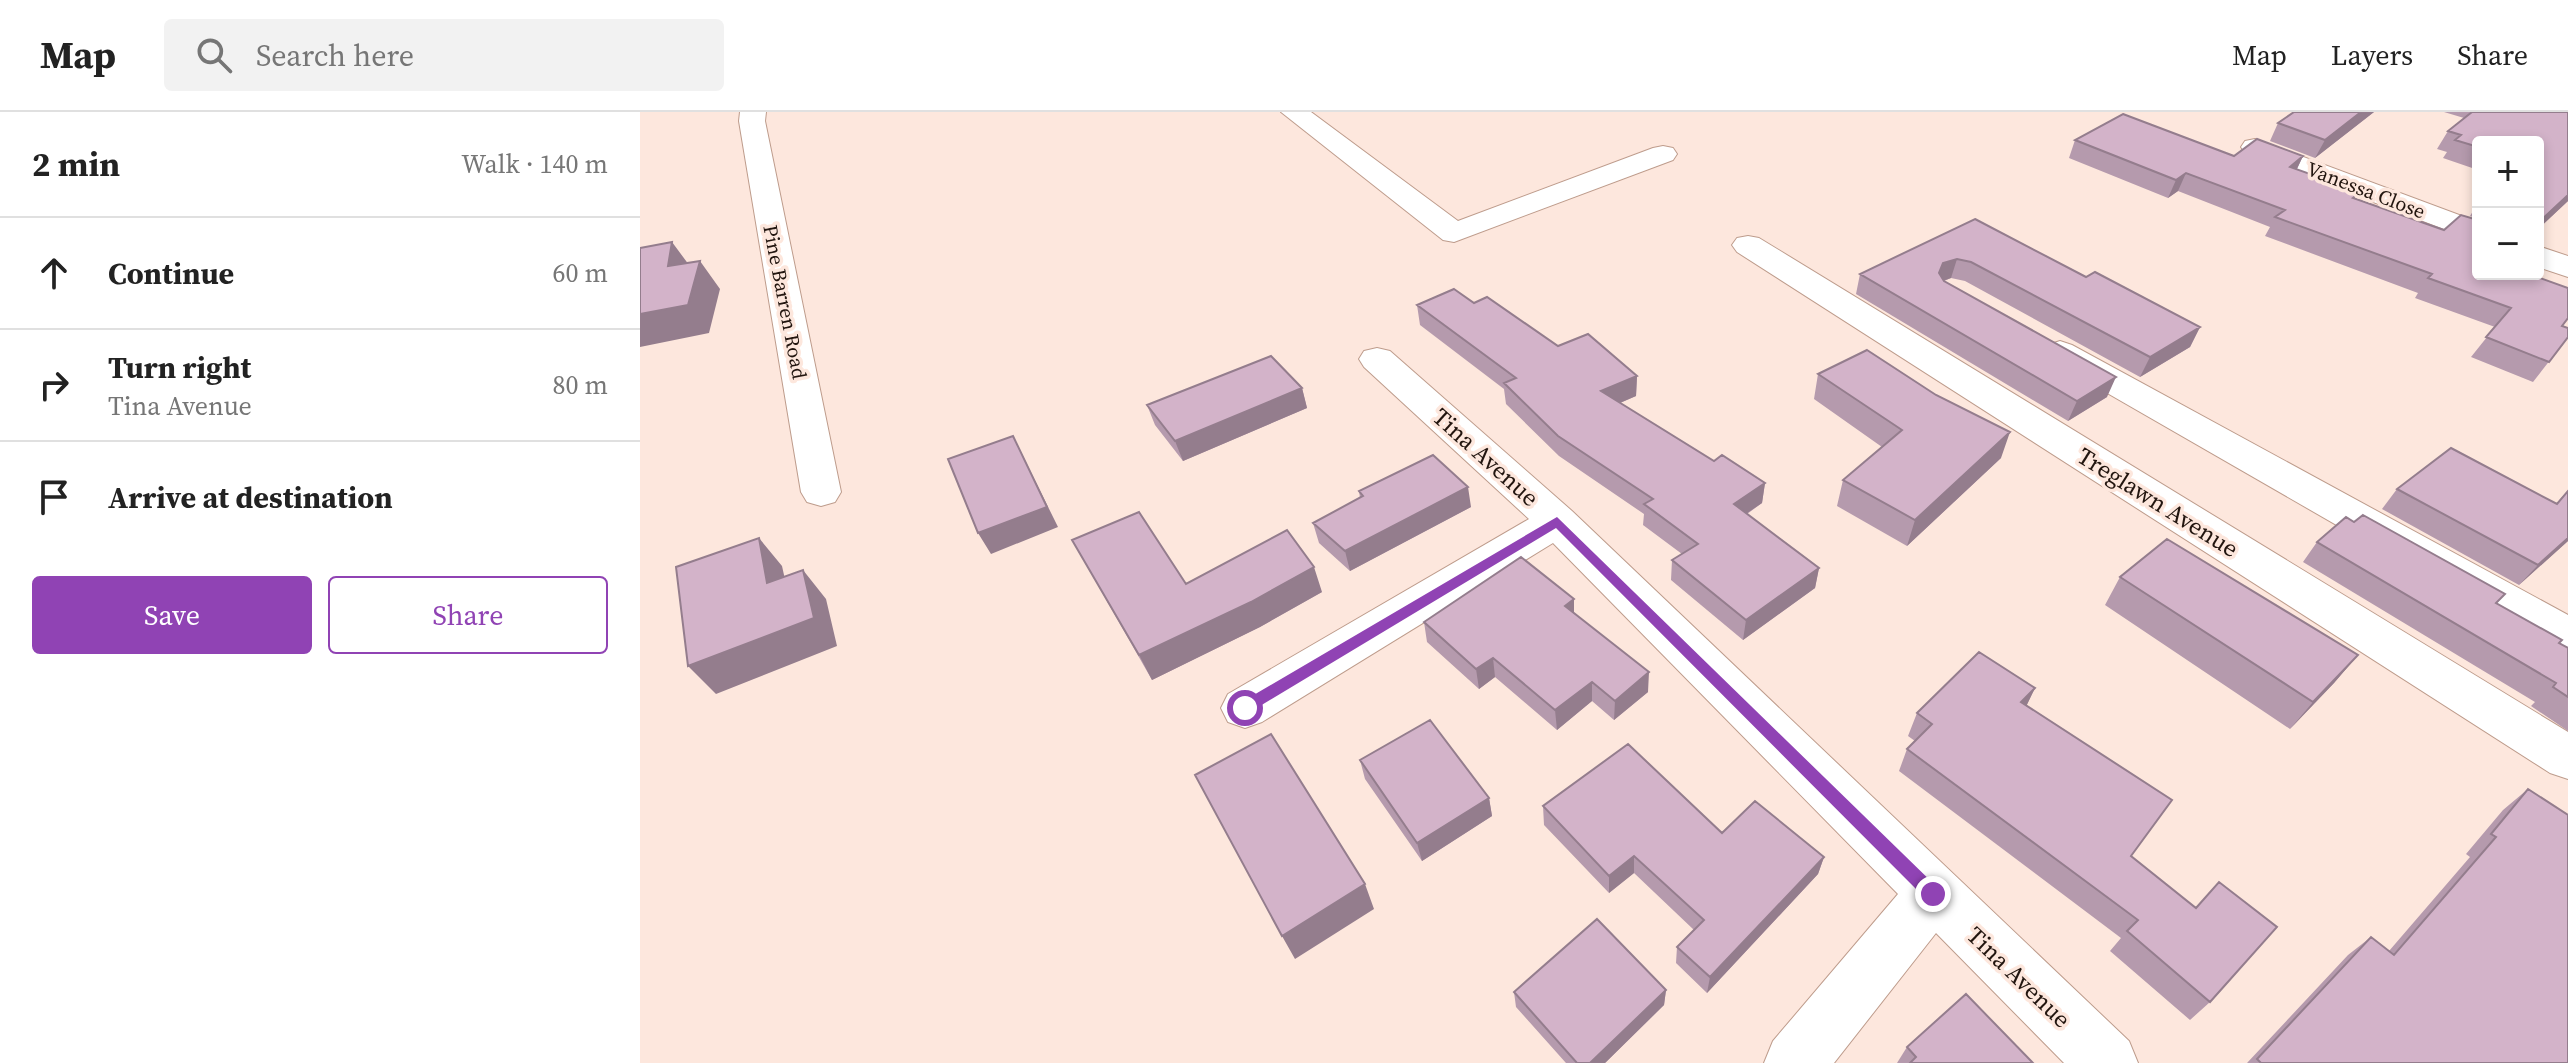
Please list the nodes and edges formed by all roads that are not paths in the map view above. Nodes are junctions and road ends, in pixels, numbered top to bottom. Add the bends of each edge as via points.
1 (753, 112) edge
2 (1294, 112) edge
3 (2255, 147) edge
4 (1663, 154) dead end
5 (2472, 231) edge
6 (1748, 245) dead end
7 (2544, 258) edge
8 (2568, 267) edge
9 (2034, 337) edge
10 (1377, 359) dead end
11 (821, 492) dead end
12 (1557, 521) junction
13 (2568, 636) edge
14 (1245, 708) dead end
15 (2568, 758) edge
16 (1933, 894) junction
17 (1795, 1063) edge
18 (2107, 1063) edge

1 - 11 street, Pine Barren Road
2 - 4 street via 1454,233
3 - 5 street, Vanessa Close
6 - 15 street, Treglawn Avenue
7 - 8 street
9 - 13 street
10 - 12 street, Tina Avenue
12 - 14 street
12 - 16 street, Tina Avenue
16 - 17 street
16 - 18 street, Tina Avenue

